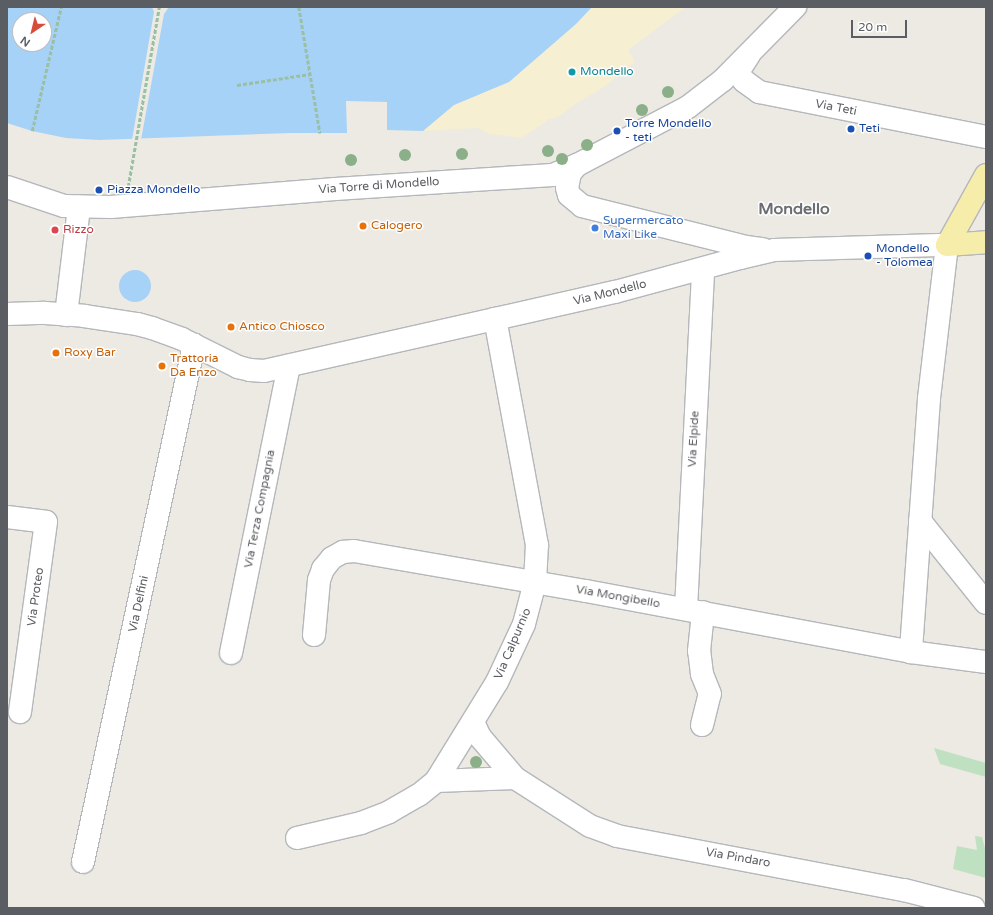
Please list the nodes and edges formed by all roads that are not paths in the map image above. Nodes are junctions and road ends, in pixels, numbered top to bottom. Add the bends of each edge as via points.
1 (794, 7) edge
2 (750, 54) junction
3 (986, 137) edge
4 (577, 165) junction
5 (986, 175) edge
6 (7, 187) edge
7 (79, 207) junction
8 (986, 242) edge
9 (947, 245) junction
10 (774, 250) junction
11 (703, 268) junction
12 (7, 314) edge
13 (66, 314) junction
14 (495, 319) junction
15 (194, 345) junction
16 (289, 366) junction
17 (7, 517) edge
18 (920, 520) junction
19 (535, 582) junction
20 (986, 603) edge
21 (695, 611) junction
22 (314, 635) dead end
23 (911, 652) junction
24 (231, 653) dead end
25 (986, 662) edge
26 (20, 712) dead end
27 (474, 722) junction
28 (702, 725) dead end
29 (516, 778) junction
30 (436, 781) junction
31 (298, 838) dead end
32 (83, 862) dead end
33 (902, 899) edge
34 (974, 908) edge

1 - 2 street
2 - 3 street, Via Teti via 740,69 740,76 759,92
2 - 4 street, Via Torre di Mondello via 723,80 688,107
4 - 7 street, Via Torre di Mondello via 553,176 539,178 335,189 111,207
4 - 10 street via 570,173 567,188 574,201 586,208 746,247
5 - 9 main road
6 - 7 street via 35,198 64,206
7 - 13 street
8 - 9 main road, Via Mondello
9 - 10 street, Via Mondello
9 - 18 street via 929,399
10 - 11 street, Via Mondello
11 - 14 street, Via Mondello via 615,292
11 - 21 street, Via Elpide
12 - 13 street
13 - 15 street via 152,328
14 - 16 street, Via Mondello
14 - 19 street, Via Calpurnio via 537,545
15 - 16 street, Via Mondello via 238,367 250,370 264,371
15 - 32 street, Via Delfini
16 - 24 street, Via Terza Compagnia
17 - 26 street, Via Proteo via 46,522
18 - 20 street
18 - 23 street
19 - 21 street, Via Mongibello
19 - 22 street, Via Mongibello via 354,551 343,552 328,564 319,580
19 - 27 street, Via Calpurnio via 532,600 515,645
21 - 23 street, Via Mongibello
21 - 28 street, Via Elpide via 702,674 710,694
23 - 25 street, Via Mongibello
27 - 29 street, Via Pindaro via 480,737
27 - 30 street, Via Calpurnio
29 - 30 street
29 - 33 street, Via Pindaro via 590,826 617,836
30 - 31 street, Via Calpurnio via 419,795 389,812 361,823
33 - 34 street, Via Pindaro

